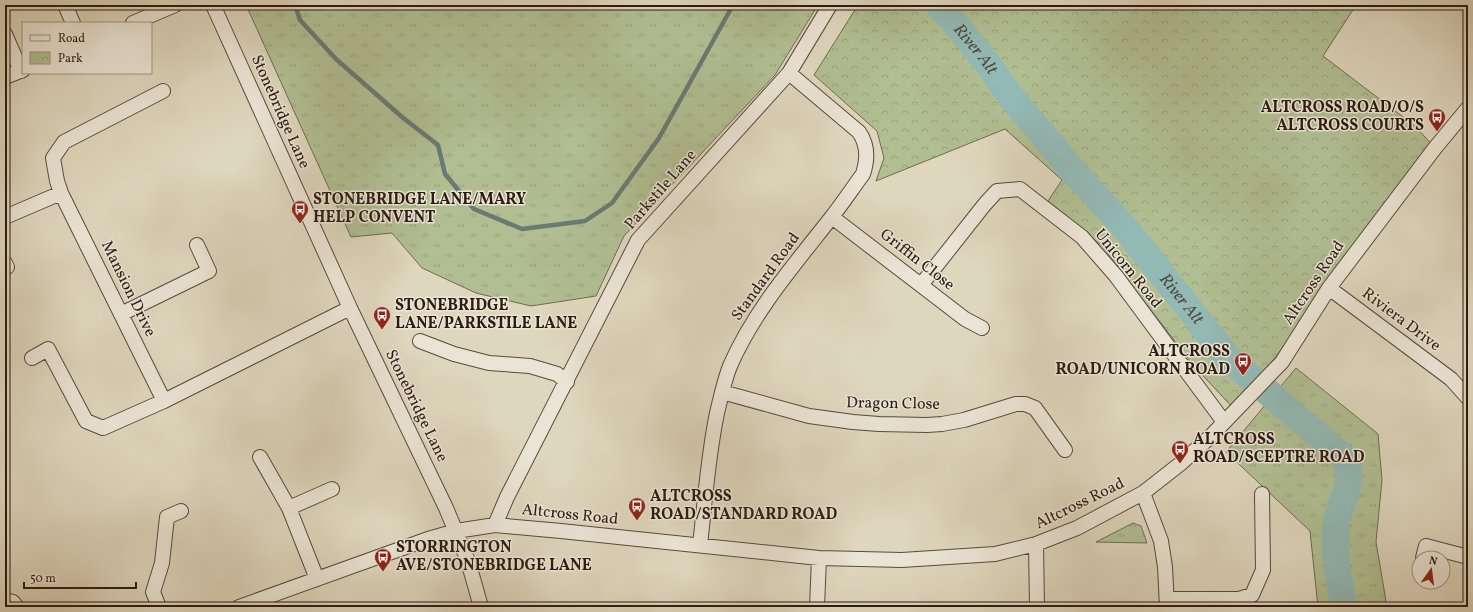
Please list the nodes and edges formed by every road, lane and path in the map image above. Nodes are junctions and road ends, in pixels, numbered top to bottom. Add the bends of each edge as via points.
1 (66, 5) edge
2 (176, 5) edge
3 (213, 5) edge
4 (830, 5) edge
5 (73, 22) edge
6 (135, 22) edge
7 (5, 34) edge
8 (22, 71) edge
9 (789, 73) junction
10 (5, 77) edge
11 (163, 91) dead end
12 (1468, 108) edge
13 (61, 193) junction
14 (5, 217) edge
15 (832, 217) junction
16 (197, 245) dead end
17 (921, 285) junction
18 (1329, 288) junction
19 (350, 308) junction
20 (121, 314) junction
21 (982, 328) dead end
22 (420, 341) dead end
23 (32, 358) dead end
24 (567, 382) junction
25 (722, 392) junction
26 (1468, 398) edge
27 (164, 401) junction
28 (1225, 422) junction
29 (1066, 450) dead end
30 (260, 457) dead end
31 (332, 489) dead end
32 (1143, 493) junction
33 (1262, 494) dead end
34 (289, 508) junction
35 (181, 511) dead end
36 (495, 525) junction
37 (456, 531) junction
38 (1036, 544) junction
39 (700, 545) junction
40 (1425, 550) edge
41 (1441, 550) edge
42 (1451, 553) edge
43 (1468, 557) edge
44 (819, 558) junction
45 (317, 579) junction
46 (5, 600) edge
47 (1167, 603) edge
48 (17, 607) edge
49 (159, 607) edge
50 (239, 607) edge
51 (481, 607) edge
52 (817, 607) edge
53 (1037, 607) edge

1 - 5 street
2 - 6 street
3 - 19 street, Stonebridge Lane
4 - 9 street, Parkstile Lane
7 - 8 street
8 - 10 street
9 - 15 street, Standard Road via 859,132 865,144 867,160 863,174
9 - 24 street, Parkstile Lane via 638,240
11 - 13 street, Mansion Drive via 64,142 52,158
12 - 18 street, Altcross Road
13 - 14 street
13 - 20 street, Mansion Drive
15 - 17 street, Griffin Close
15 - 25 street, Standard Road via 759,312 740,344
16 - 20 street via 209,271
17 - 21 street, Griffin Close via 965,319
17 - 28 street, Unicorn Road via 997,190 1020,189 1082,237 1111,271
18 - 26 street, Riviera Drive via 1451,379
18 - 28 street, Altcross Road via 1282,362
19 - 27 street
19 - 37 street, Stonebridge Lane
20 - 27 street, Mansion Drive
22 - 24 street via 454,354 489,363 530,366 557,374
23 - 27 street via 48,349 86,421 103,428
24 - 36 street, Parkstile Lane
25 - 29 street, Dragon Close via 809,416 879,424 942,424 1016,404 1025,404 1035,408
25 - 39 street, Standard Road via 712,437
28 - 32 street, Altcross Road via 1180,464
30 - 34 street
31 - 34 street
32 - 38 street, Altcross Road via 1077,528
32 - 47 street via 1161,541
33 - 47 street via 1263,570 1252,595 1239,599
34 - 45 street
35 - 49 street via 167,517 162,563 153,592
36 - 37 street, Altcross Road
36 - 39 street, Altcross Road
37 - 45 street, Altcross Road
37 - 51 street, Stonebridge Lane via 468,560
38 - 44 street, Altcross Road via 995,554 923,559
38 - 53 street
39 - 44 street, Altcross Road
40 - 41 street via 1426,546
42 - 43 street
44 - 52 street
45 - 50 street, Altcross Road
46 - 48 street via 13,602

